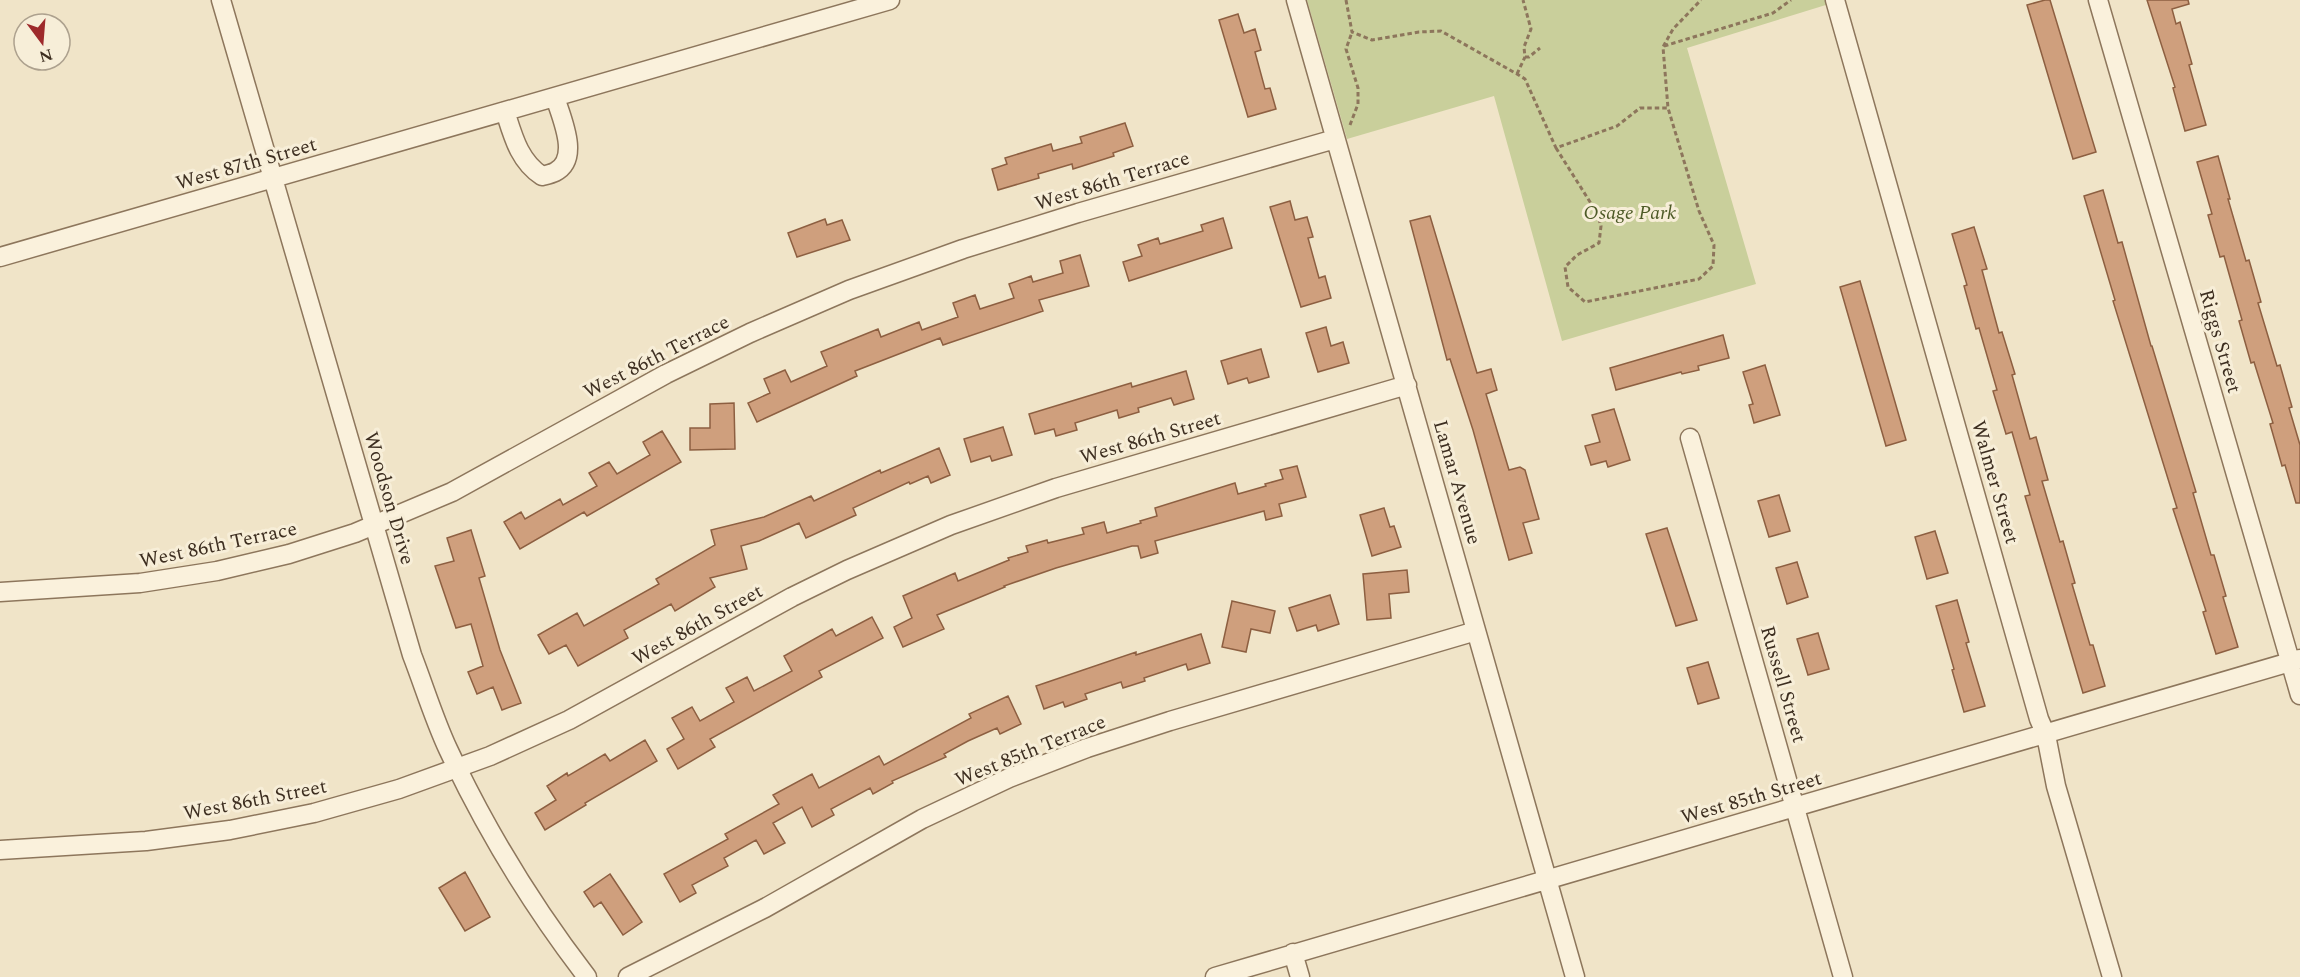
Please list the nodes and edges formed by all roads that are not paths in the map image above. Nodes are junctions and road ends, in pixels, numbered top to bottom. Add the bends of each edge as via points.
1 (221, 0) edge
2 (890, 0) edge
3 (1296, 0) edge
4 (1834, 0) edge
5 (2098, 0) edge
6 (555, 97) junction
7 (505, 111) junction
8 (1342, 134) junction
9 (274, 179) junction
10 (0, 257) edge
11 (1407, 385) junction
12 (1690, 438) dead end
13 (374, 525) junction
14 (0, 592) edge
15 (1476, 631) junction
16 (2295, 660) edge
17 (2300, 695) edge
18 (2046, 735) junction
19 (458, 768) junction
20 (1796, 807) junction
21 (0, 850) edge
22 (1547, 879) junction
23 (1293, 953) junction
24 (587, 977) edge
25 (628, 977) edge
26 (1215, 977) edge
27 (1300, 977) edge
28 (1575, 977) edge
29 (1843, 977) edge
30 (2112, 977) edge

1 - 9 street, Woodson Drive
2 - 6 street, West 87th Street
3 - 8 street, Lamar Avenue
4 - 18 street, Walmer Street
5 - 16 street, Riggs Street
6 - 7 street, West 87th Street
6 - 7 street via 568,141 568,159 557,171 542,176 530,169 518,149
7 - 9 street, West 87th Street
8 - 11 street, Lamar Avenue
8 - 13 street, West 86th Terrace via 963,249 849,290 666,374 452,492
9 - 10 street, West 87th Street
9 - 13 street, Woodson Drive
11 - 15 street, Lamar Avenue
11 - 19 street, West 86th Street via 1056,488 951,525 792,597 569,720
12 - 20 street, Russell Street
13 - 14 street, West 86th Terrace via 289,554 217,571 140,583
13 - 19 street, Woodson Drive via 412,655
15 - 22 street, Lamar Avenue
15 - 25 street, West 85th Terrace via 1170,721 1009,778 922,819 765,908
16 - 17 street, Riggs Street
16 - 18 street, West 85th Street
18 - 20 street, West 85th Street
18 - 30 street, Walmer Street via 2056,786
19 - 21 street, West 86th Street via 375,797 230,830 146,841
19 - 24 street, Woodson Drive via 496,842
20 - 22 street, West 85th Street
20 - 29 street, Russell Street
22 - 23 street, West 85th Street
22 - 28 street, Lamar Avenue
23 - 26 street, West 85th Street
23 - 27 street

